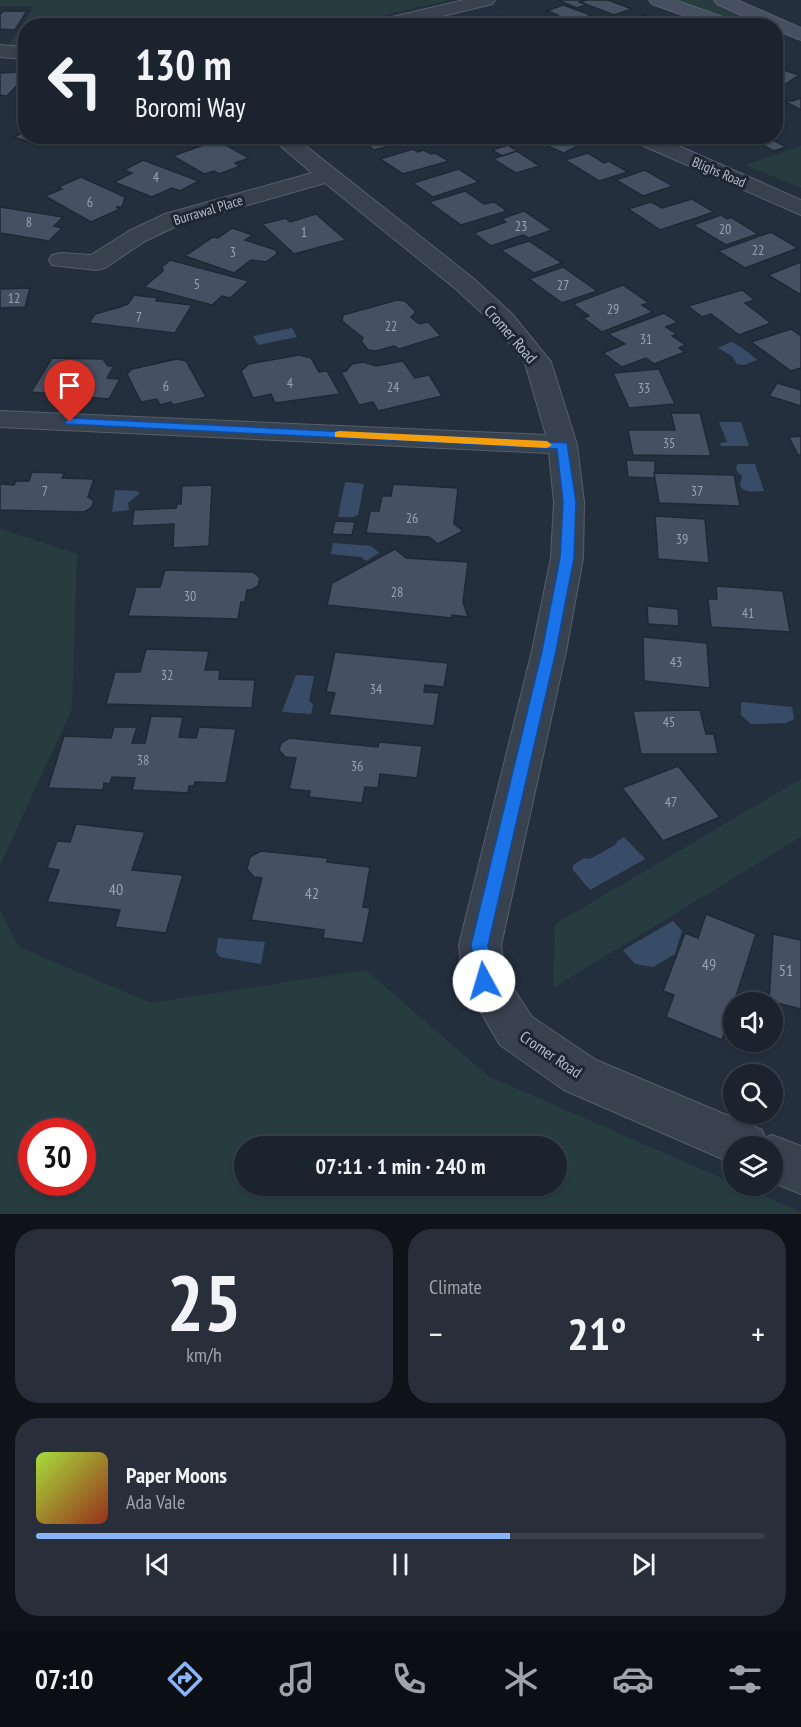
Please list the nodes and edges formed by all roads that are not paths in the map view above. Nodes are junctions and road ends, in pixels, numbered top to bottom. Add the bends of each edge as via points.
1 (486, 0) edge
2 (658, 0) edge
3 (723, 0) edge
4 (424, 18) edge
5 (709, 18) edge
6 (763, 18) edge
7 (783, 27) edge
8 (801, 35) edge
9 (783, 44) edge
10 (801, 50) edge
11 (0, 51) edge
12 (18, 52) edge
13 (289, 144) edge
14 (655, 144) edge
15 (327, 176) junction
16 (801, 208) edge
17 (62, 260) dead end
18 (0, 418) edge
19 (563, 445) junction
20 (723, 1137) edge
21 (783, 1163) edge
22 (801, 1170) edge

1 - 4 street
2 - 5 street
3 - 6 street
7 - 8 street
9 - 10 street
11 - 12 street
13 - 15 street, Cromer Road
14 - 16 street, Blighs Road
15 - 17 street, Burrawal Place via 173,219 137,236 96,275
15 - 19 street, Cromer Road via 465,284 503,319 538,362
18 - 19 street
19 - 20 street, Cromer Road via 569,502 567,558 480,945 484,981 516,1031 580,1075
21 - 22 street

